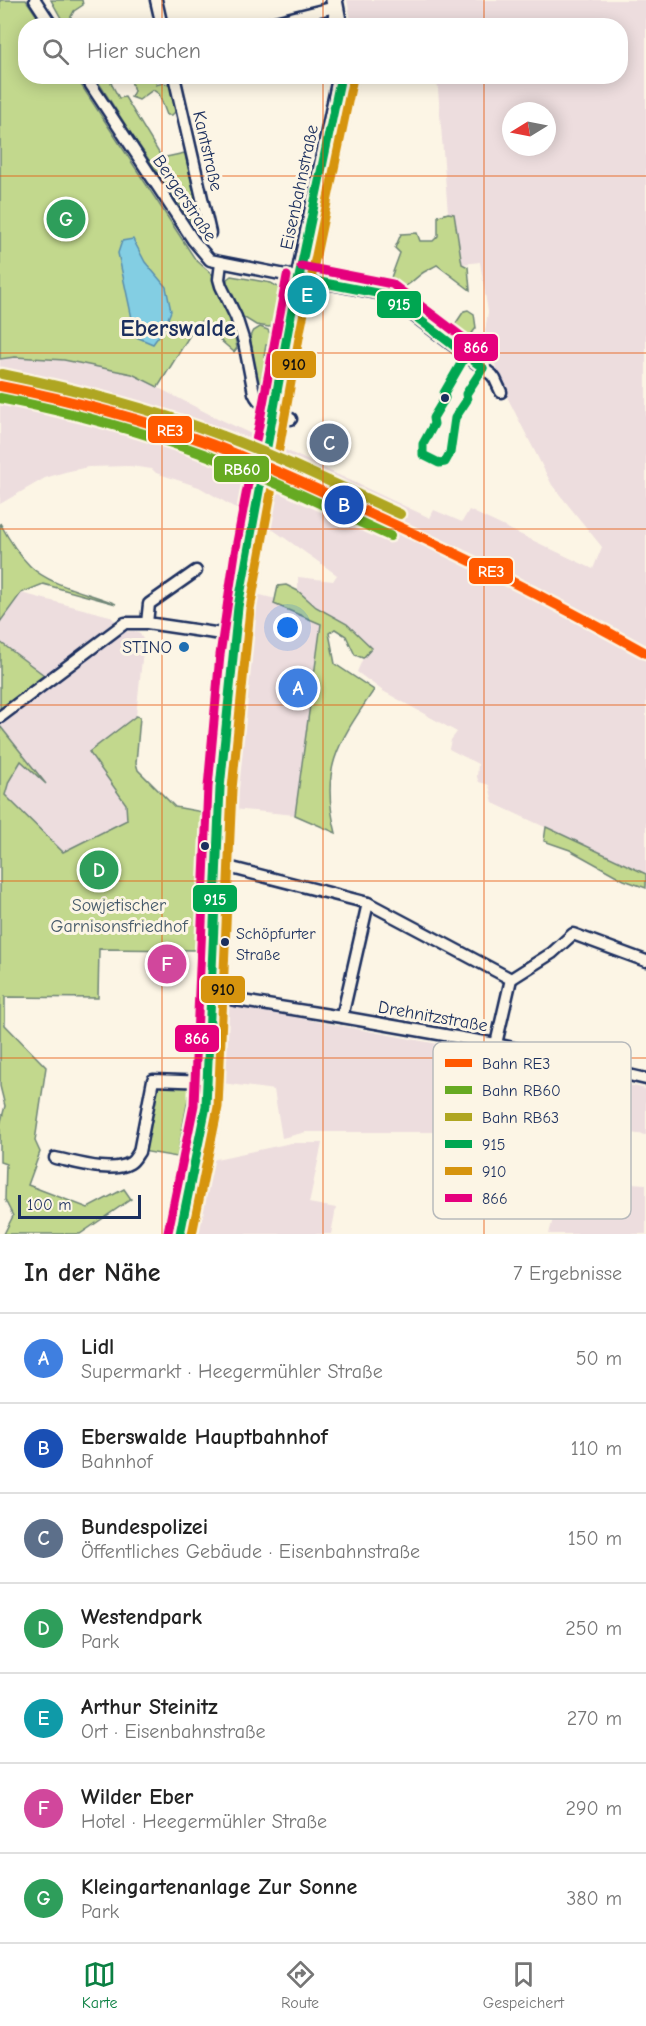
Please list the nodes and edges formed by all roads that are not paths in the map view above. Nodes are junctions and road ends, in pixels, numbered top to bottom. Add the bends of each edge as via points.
1 (35, 0) edge
2 (156, 0) edge
3 (335, 4) edge
4 (47, 18) edge
5 (160, 18) edge
6 (287, 18) edge
7 (90, 84) edge
8 (176, 84) edge
9 (339, 84) edge
10 (210, 233) dead end
11 (221, 263) junction
12 (299, 278) junction
13 (501, 392) dead end
14 (291, 419) dead end
15 (196, 571) dead end
16 (147, 623) junction
17 (234, 636) junction
18 (0, 717) edge
19 (216, 867) junction
20 (368, 903) junction
21 (646, 961) edge
22 (511, 979) junction
23 (212, 996) junction
24 (342, 1017) junction
25 (485, 1042) edge
26 (496, 1042) edge
27 (631, 1076) edge
28 (646, 1079) edge
29 (208, 1082) junction
30 (56, 1158) dead end
31 (180, 1234) edge

1 - 4 street
2 - 5 street
3 - 6 street
7 - 11 street, Bergerstraße via 204,256
8 - 10 street, Kantstraße
9 - 12 main road, Eisenbahnstraße
11 - 12 street, Bergerstraße
11 - 14 street via 220,286 242,334 257,400
12 - 13 street, Bergerstraße via 387,295 492,375
12 - 17 main road, Eisenbahnstraße, bridge
15 - 16 street via 148,604
16 - 17 street
16 - 18 street via 125,623 115,629
17 - 19 main road, Eisenbahnstraße
19 - 20 street
19 - 23 main road, Eisenbahnstraße
20 - 22 street
20 - 24 street
21 - 22 street via 573,934 552,953
22 - 26 street
23 - 24 street, Drehnitzstraße
23 - 29 main road, Eisenbahnstraße
24 - 25 street, Drehnitzstraße
27 - 28 street, Drehnitzstraße
29 - 30 street via 153,1080 139,1152 132,1162 119,1168
29 - 31 main road, Eisenbahnstraße

